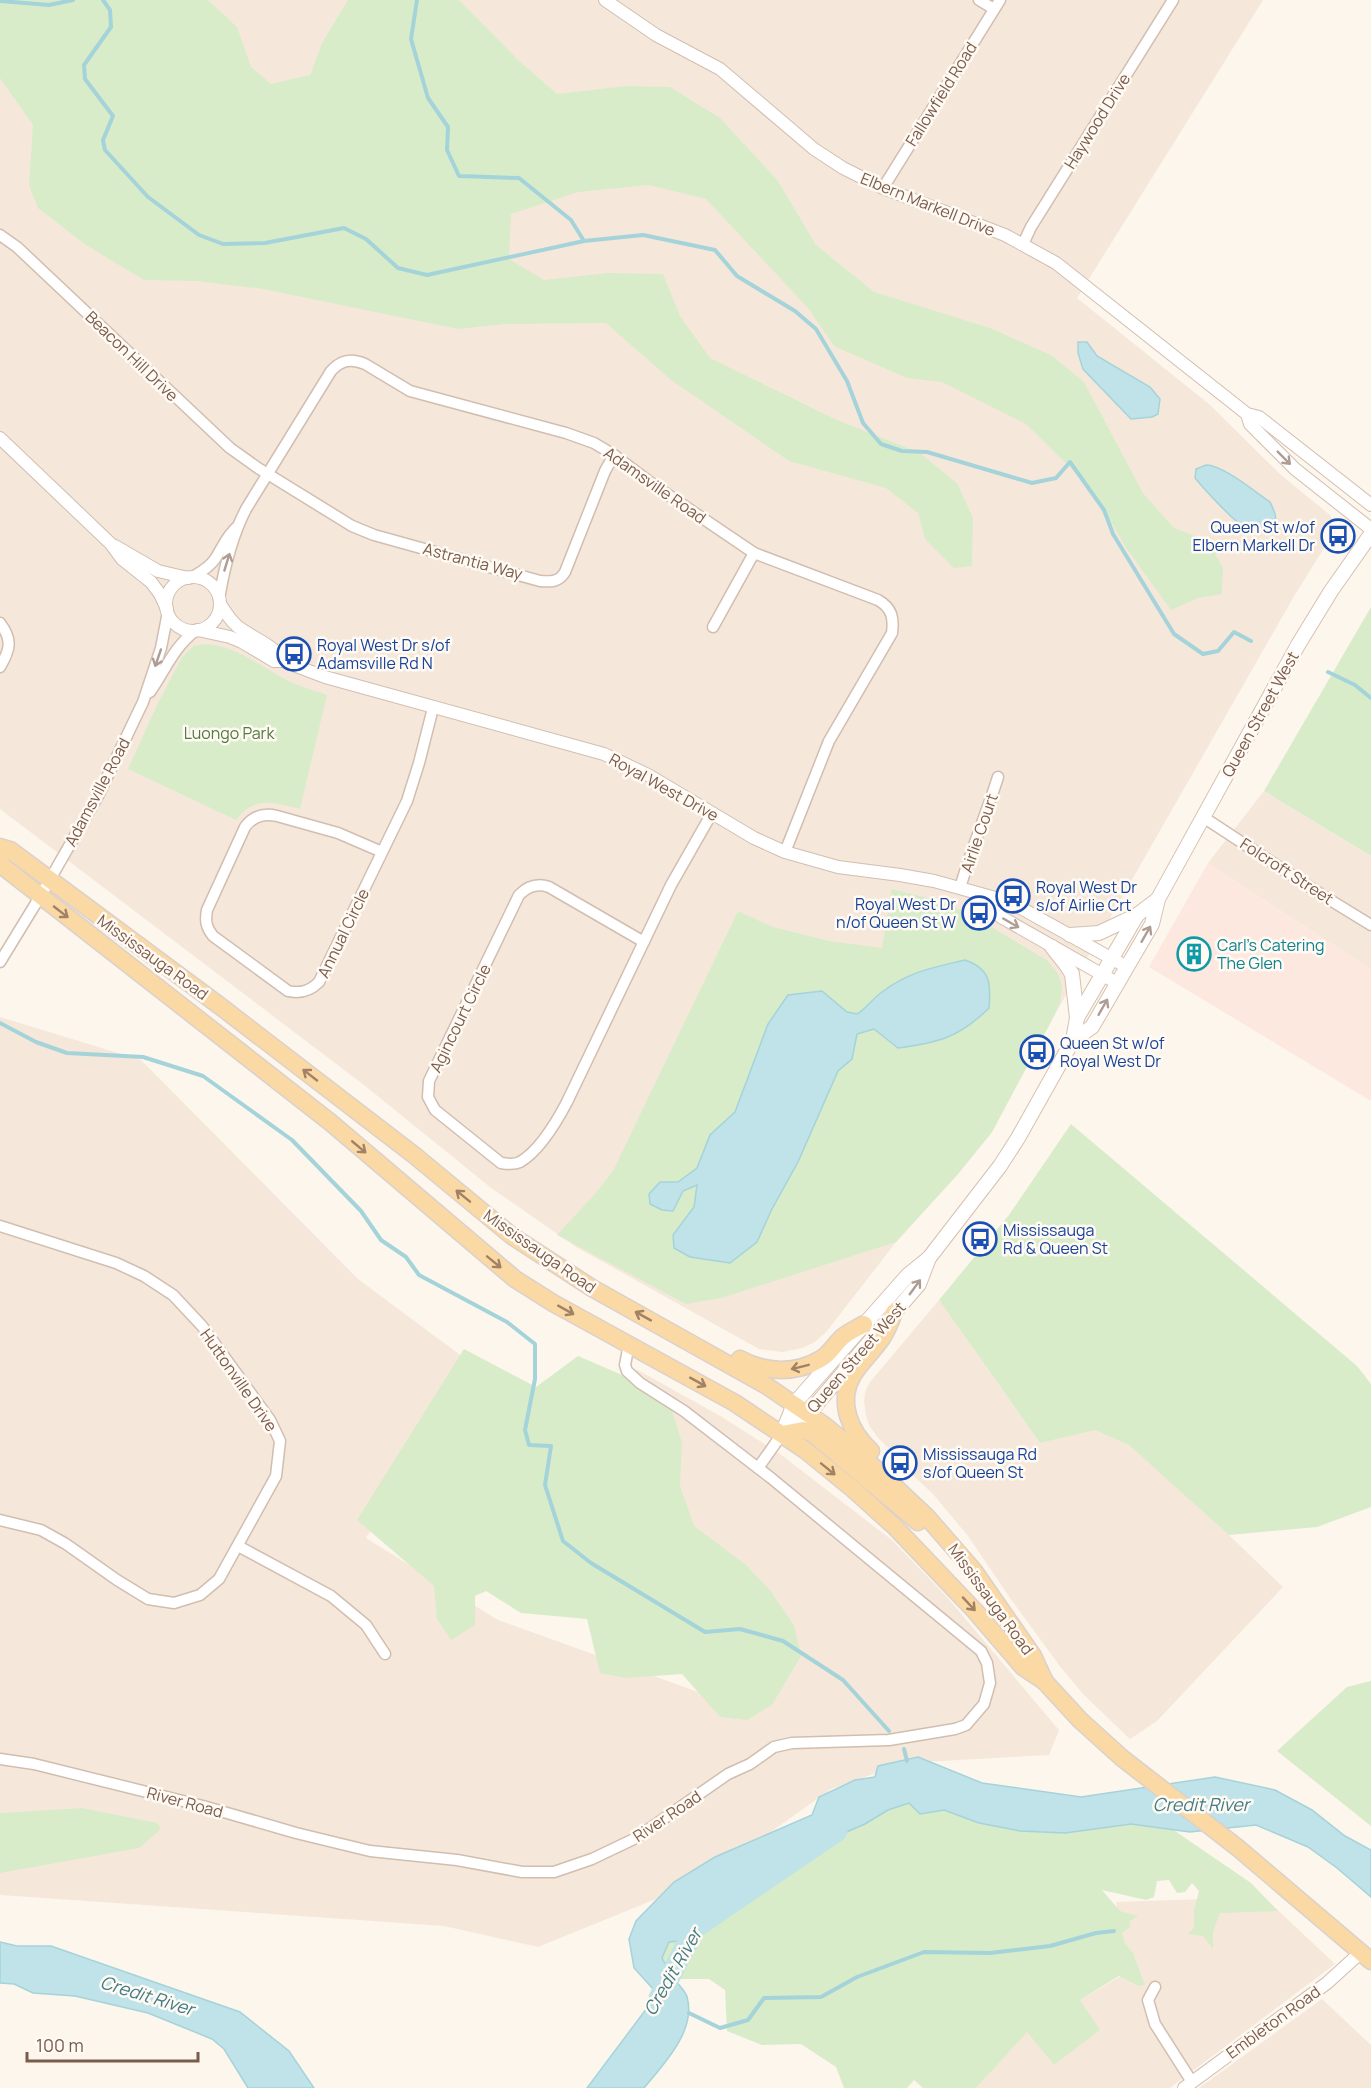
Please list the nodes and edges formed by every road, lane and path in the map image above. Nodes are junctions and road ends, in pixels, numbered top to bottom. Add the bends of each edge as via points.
1 (604, 0) edge
2 (979, 0) edge
3 (1173, 0) edge
4 (997, 4) edge
5 (883, 188) junction
6 (0, 235) edge
7 (1023, 244) junction
8 (1247, 414) junction
9 (0, 438) edge
10 (614, 455) junction
11 (267, 474) junction
12 (1371, 505) edge
13 (238, 526) junction
14 (1371, 529) edge
15 (1371, 534) edge
16 (111, 544) junction
17 (754, 553) junction
18 (189, 578) junction
19 (219, 601) junction
20 (167, 611) junction
21 (0, 623) edge
22 (713, 627) dead end
23 (197, 630) junction
24 (283, 661) junction
25 (0, 667) edge
26 (143, 702) junction
27 (433, 708) junction
28 (998, 777) dead end
29 (712, 813) junction
30 (1203, 817) junction
31 (0, 847) edge
32 (382, 852) junction
33 (785, 852) junction
34 (0, 862) edge
35 (45, 888) junction
36 (960, 888) junction
37 (974, 894) junction
38 (1158, 899) junction
39 (1137, 915) junction
40 (1371, 925) edge
41 (1070, 934) junction
42 (644, 942) junction
43 (1052, 947) junction
44 (1112, 958) junction
45 (0, 962) edge
46 (1127, 967) junction
47 (1102, 975) junction
48 (1117, 983) junction
49 (1077, 1018) junction
50 (1072, 1040) junction
51 (0, 1226) edge
52 (929, 1258) junction
53 (894, 1312) junction
54 (864, 1324) junction
55 (629, 1344) junction
56 (694, 1344) junction
57 (801, 1409) junction
58 (782, 1434) junction
59 (758, 1468) junction
60 (927, 1516) junction
61 (0, 1520) edge
62 (947, 1539) junction
63 (238, 1546) junction
64 (385, 1654) dead end
65 (1045, 1682) junction
66 (0, 1759) edge
67 (1366, 1957) edge
68 (1155, 1987) dead end
69 (1188, 2085) edge

1 - 5 street, Elbern Markell Drive via 656,35 720,69 822,155
2 - 4 street
3 - 7 street, Haywood Drive
4 - 5 street, Fallowfield Road
5 - 7 street, Elbern Markell Drive
6 - 11 street, Beacon Hill Drive via 17,246 217,437
7 - 8 street, Elbern Markell Drive via 1073,276
8 - 12 street, Elbern Markell Drive via 1260,417
8 -> 14 street, Elbern Markell Drive via 1250,424 1295,469
9 - 16 street
10 - 11 street, Adamsville Road via 566,433 410,391 351,360 331,371
10 - 11 street, Astrantia Way via 565,572 555,581 540,581 368,533
10 - 17 street, Adamsville Road
11 - 13 street, Adamsville Road
13 - 18 street, Adamsville Road via 228,535 214,561
19 -> 13 street, Adamsville Road
15 - 30 main road, Queen Street West via 1318,612
16 - 18 street via 158,571
16 - 20 street via 122,559 151,582
17 - 22 street
17 - 33 street, Adamsville Road via 878,600 890,609 893,621 892,633 829,741
18 - 19 street via 210,583
18 - 20 street via 168,593
19 - 23 street via 219,611 211,624
19 - 24 street, Royal West Drive via 228,618 278,653
20 - 23 street via 175,624
20 -> 26 street, Adamsville Road via 161,648
21 - 25 street via 8,634 9,644
23 - 24 street, Royal West Drive via 242,642 274,661
23 - 26 street, Adamsville Road via 173,653
24 - 27 street, Royal West Drive
26 - 35 street, Adamsville Road via 99,794
27 - 29 street, Royal West Drive via 604,754
27 - 32 street, Annual Circle via 410,790
28 - 36 street, Airlie Court
29 - 33 street, Royal West Drive
29 - 42 street, Agincourt Circle
30 - 38 main road, Queen Street West
30 - 40 street, Folcroft Street
31 - 35 main road, Mississauga Road via 10,850
32 - 32 street, Annual Circle via 319,982 309,990 288,991 207,929 207,910 245,827 255,818 270,814 338,833
33 - 36 street, Royal West Drive via 838,867
34 - 35 main road, Mississauga Road
35 - 45 street, Adamsville Road
35 -> 55 main road, Mississauga Road via 516,1279
56 -> 35 main road, Mississauga Road via 592,1288 512,1236 220,1006
36 - 37 street, Royal West Drive
37 - 41 street, Royal West Drive via 1010,902
37 -> 43 street, Royal West Drive via 1001,917
38 - 39 main road, Queen Street West
46 -> 38 main road, Queen Street West via 1152,924
39 - 41 main road via 1099,933
39 - 44 main road, Queen Street West
41 - 44 street, Royal West Drive
42 - 42 street, Agincourt Circle via 549,887 536,885 524,890 429,1082 428,1097 435,1110 501,1163 514,1163 526,1156 562,1113
43 - 47 street, Royal West Drive
43 - 49 main road via 1072,974
44 - 46 street, Royal West Drive
44 - 47 main road, Queen Street West
46 - 48 main road, Queen Street West
47 - 48 street, Royal West Drive
47 - 49 main road, Queen Street West
50 -> 48 main road, Queen Street West via 1092,1027
49 - 50 main road, Queen Street West
50 - 52 main road, Queen Street West via 1012,1147
51 - 63 street, Huttonville Drive via 116,1263 144,1276 173,1295 202,1326 270,1420 280,1441 276,1476
53 -> 52 main road, Queen Street West via 920,1284
52 - 54 main road, Queen Street West via 908,1275
53 - 57 main road, Queen Street West
53 - 60 main road via 884,1336 854,1374 848,1388 847,1409 853,1431 921,1497
54 -> 56 main road via 844,1335 821,1359 797,1369 756,1367 706,1340
54 - 57 main road, Queen Street West
55 -> 58 main road, Mississauga Road
55 - 59 street, River Road via 627,1371
56 - 57 main road, Mississauga Road
57 - 58 main road, Queen Street West
57 - 60 main road, Mississauga Road via 862,1456
58 - 59 street
58 - 62 main road via 803,1430 812,1433 927,1529
58 -> 65 main road, Mississauga Road via 895,1527 1023,1667
59 - 66 street, River Road via 981,1651 990,1672 988,1693 966,1725 889,1740 774,1747 636,1838 554,1872 522,1872 370,1851 191,1803
60 - 62 main road, Mississauga Road
61 - 63 street, Huttonville Drive via 41,1530 148,1599 174,1603 200,1595 219,1579
62 - 65 main road, Mississauga Road via 1005,1615 1033,1656
63 - 64 street via 331,1596 366,1625
65 - 67 main road, Mississauga Road via 1122,1758 1238,1848
67 - 69 street, Embleton Road
68 - 69 street via 1148,2000 1155,2024

